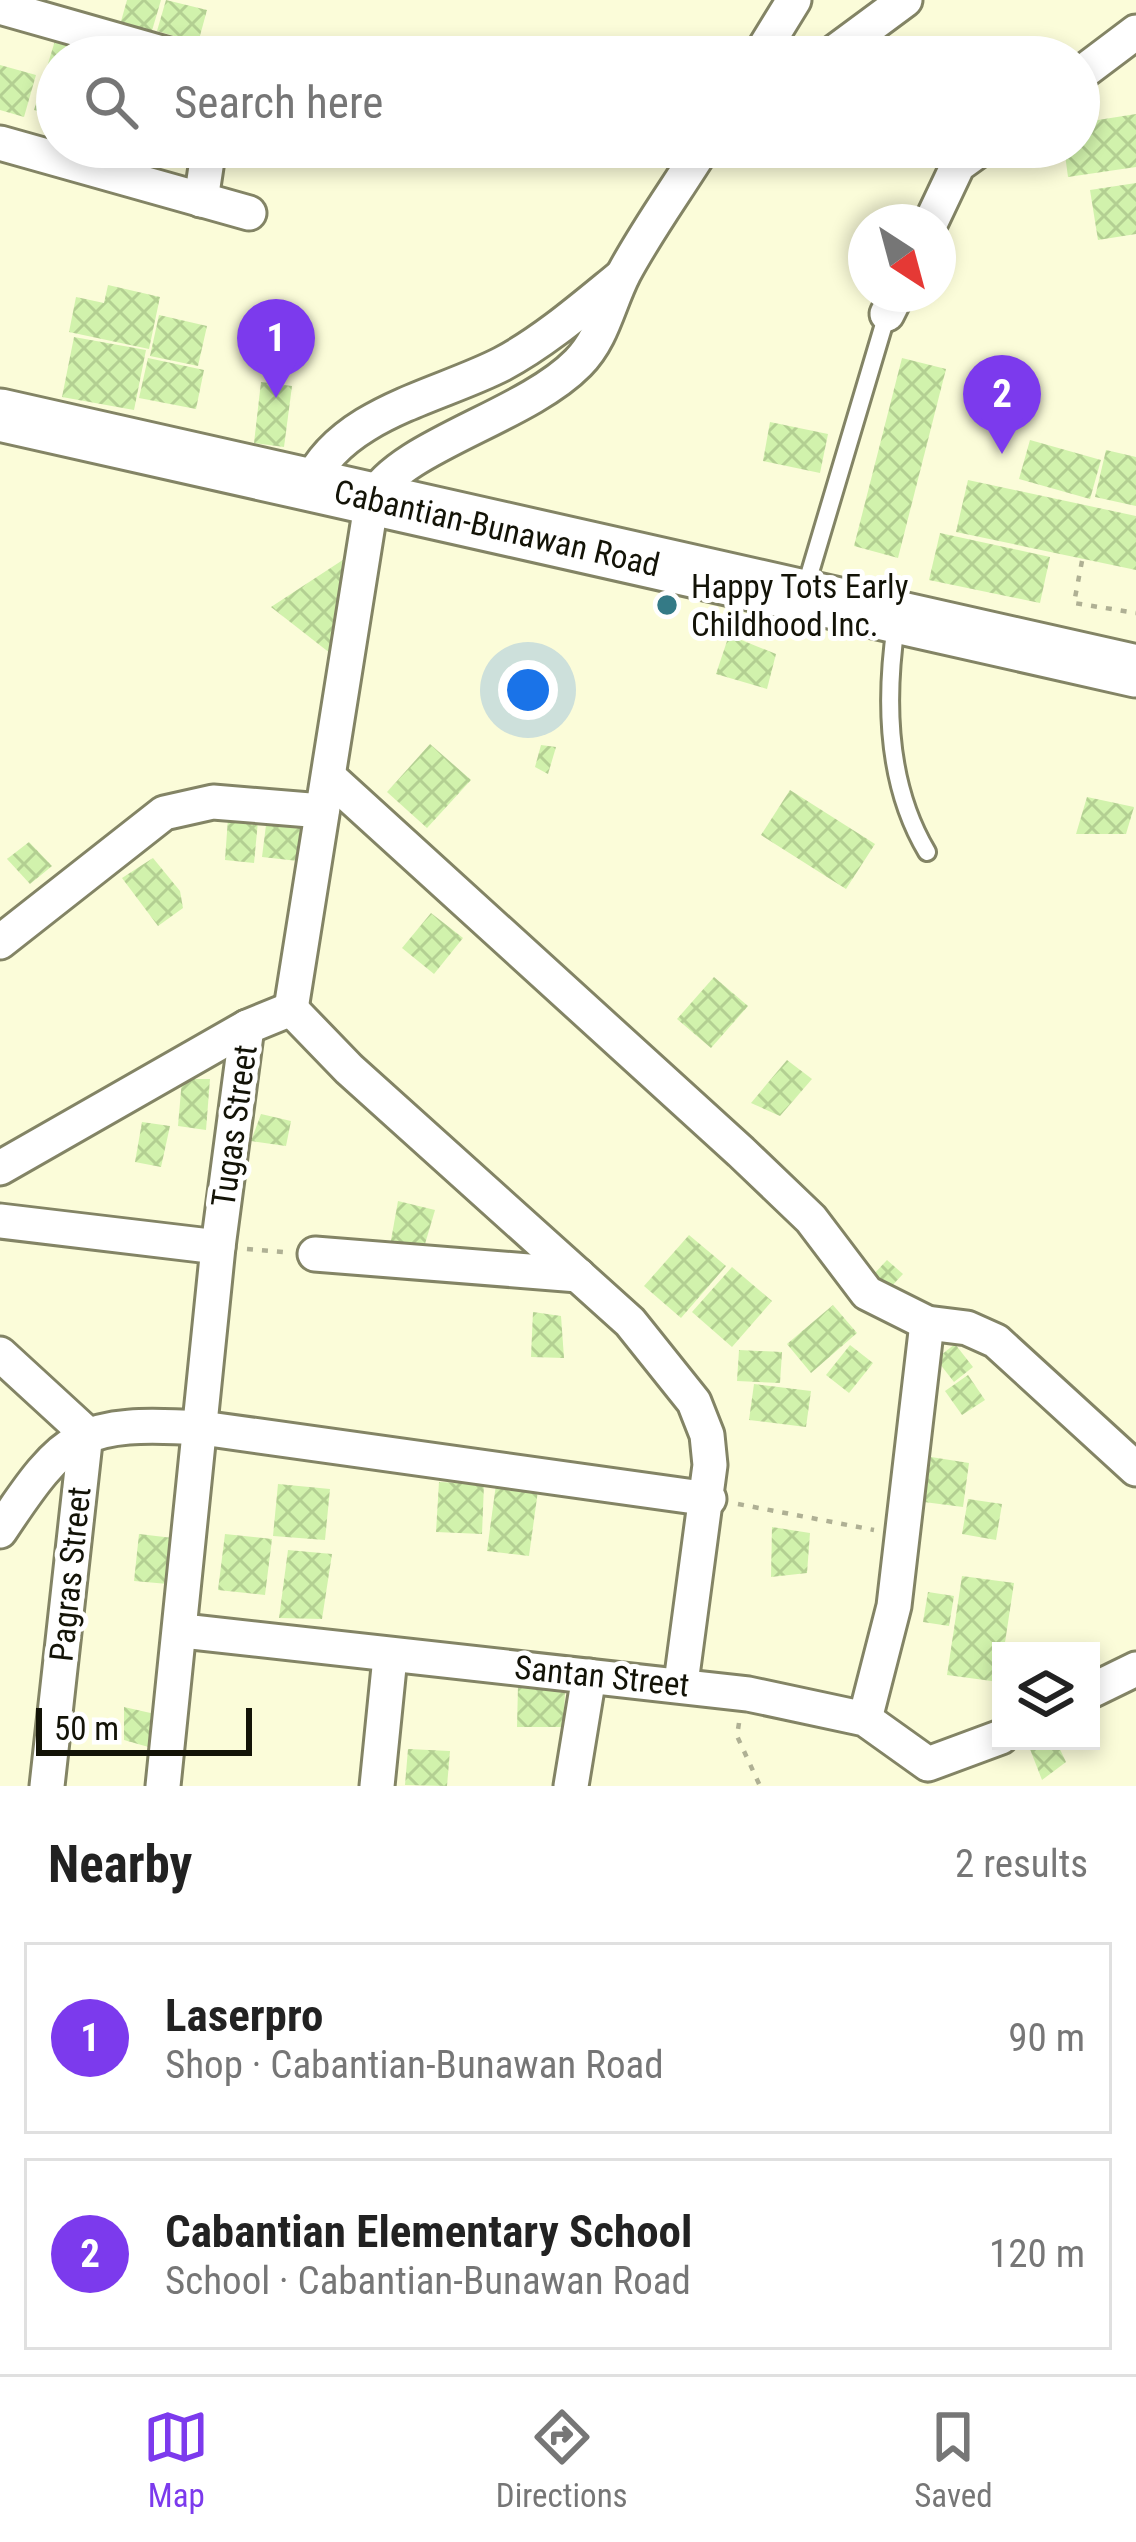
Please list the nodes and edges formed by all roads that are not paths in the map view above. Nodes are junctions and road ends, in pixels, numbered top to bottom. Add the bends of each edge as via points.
1 (794, 0) edge
2 (905, 0) edge
3 (0, 7) edge
4 (1136, 32) edge
5 (102, 36) edge
6 (772, 36) edge
7 (856, 36) edge
8 (1100, 59) edge
9 (0, 143) edge
10 (36, 153) edge
11 (88, 168) edge
12 (206, 168) edge
13 (691, 168) edge
14 (957, 168) edge
15 (201, 200) junction
16 (940, 204) edge
17 (249, 213) dead end
18 (623, 275) junction
19 (890, 312) edge
20 (447, 388) junction
21 (0, 415) edge
22 (464, 436) junction
23 (309, 485) junction
24 (372, 499) junction
25 (802, 599) junction
26 (897, 621) junction
27 (1136, 671) edge
28 (329, 777) junction
29 (322, 811) junction
30 (927, 852) dead end
31 (0, 942) edge
32 (291, 1010) junction
33 (247, 1027) junction
34 (0, 1168) edge
35 (0, 1222) edge
36 (218, 1247) junction
37 (315, 1254) road end
38 (578, 1275) junction
39 (927, 1323) junction
40 (0, 1354) edge
41 (202, 1428) junction
42 (86, 1433) junction
43 (1136, 1469) edge
44 (709, 1498) junction
45 (0, 1531) edge
46 (183, 1631) junction
47 (390, 1658) junction
48 (1136, 1669) edge
49 (589, 1676) junction
50 (681, 1683) junction
51 (1100, 1687) edge
52 (865, 1719) junction
53 (992, 1740) edge
54 (47, 1786) edge
55 (163, 1786) edge
56 (377, 1786) edge
57 (571, 1786) edge

1 - 6 street
2 - 7 street
3 - 5 street
4 - 8 street
9 - 10 street
11 - 15 street
12 - 15 street
13 - 18 street
14 - 16 street
15 - 17 street
18 - 20 street via 506,362
18 - 22 street via 580,362
19 - 25 lane
20 - 22 street
20 - 23 street via 345,440
21 - 23 main road, Cabantian-Bunawan Road
22 - 24 street via 394,470
23 - 24 main road, Cabantian-Bunawan Road
24 - 25 main road, Cabantian-Bunawan Road
24 - 28 street, Tugas Street
25 - 26 main road, Cabantian-Bunawan Road
26 - 27 main road, Cabantian-Bunawan Road
26 - 30 lane via 890,692 896,761
28 - 29 street, Tugas Street
28 - 39 street via 754,1164 811,1219 867,1293
29 - 31 street via 213,802 164,813
29 - 32 street, Tugas Street
32 - 33 street, Tugas Street
32 - 38 street
33 - 34 street
33 - 36 street, Tugas Street
35 - 36 street
36 - 41 street, Tugas Street
37 - 38 street
38 - 44 street via 630,1322 694,1402 707,1435
39 - 43 street via 996,1341
39 - 52 street via 894,1606
40 - 42 street
41 - 42 street via 118,1425
41 - 44 street
41 - 46 street, Tugas Street
42 - 45 street via 36,1476
42 - 54 street, Pagras Street
44 - 50 street
46 - 47 street, Santan Street
46 - 55 street, Tugas Street
47 - 49 street, Santan Street
47 - 56 street
48 - 51 street
49 - 50 street, Santan Street
49 - 57 street
50 - 52 street, Santan Street
52 - 53 street, Santan Street via 928,1764

